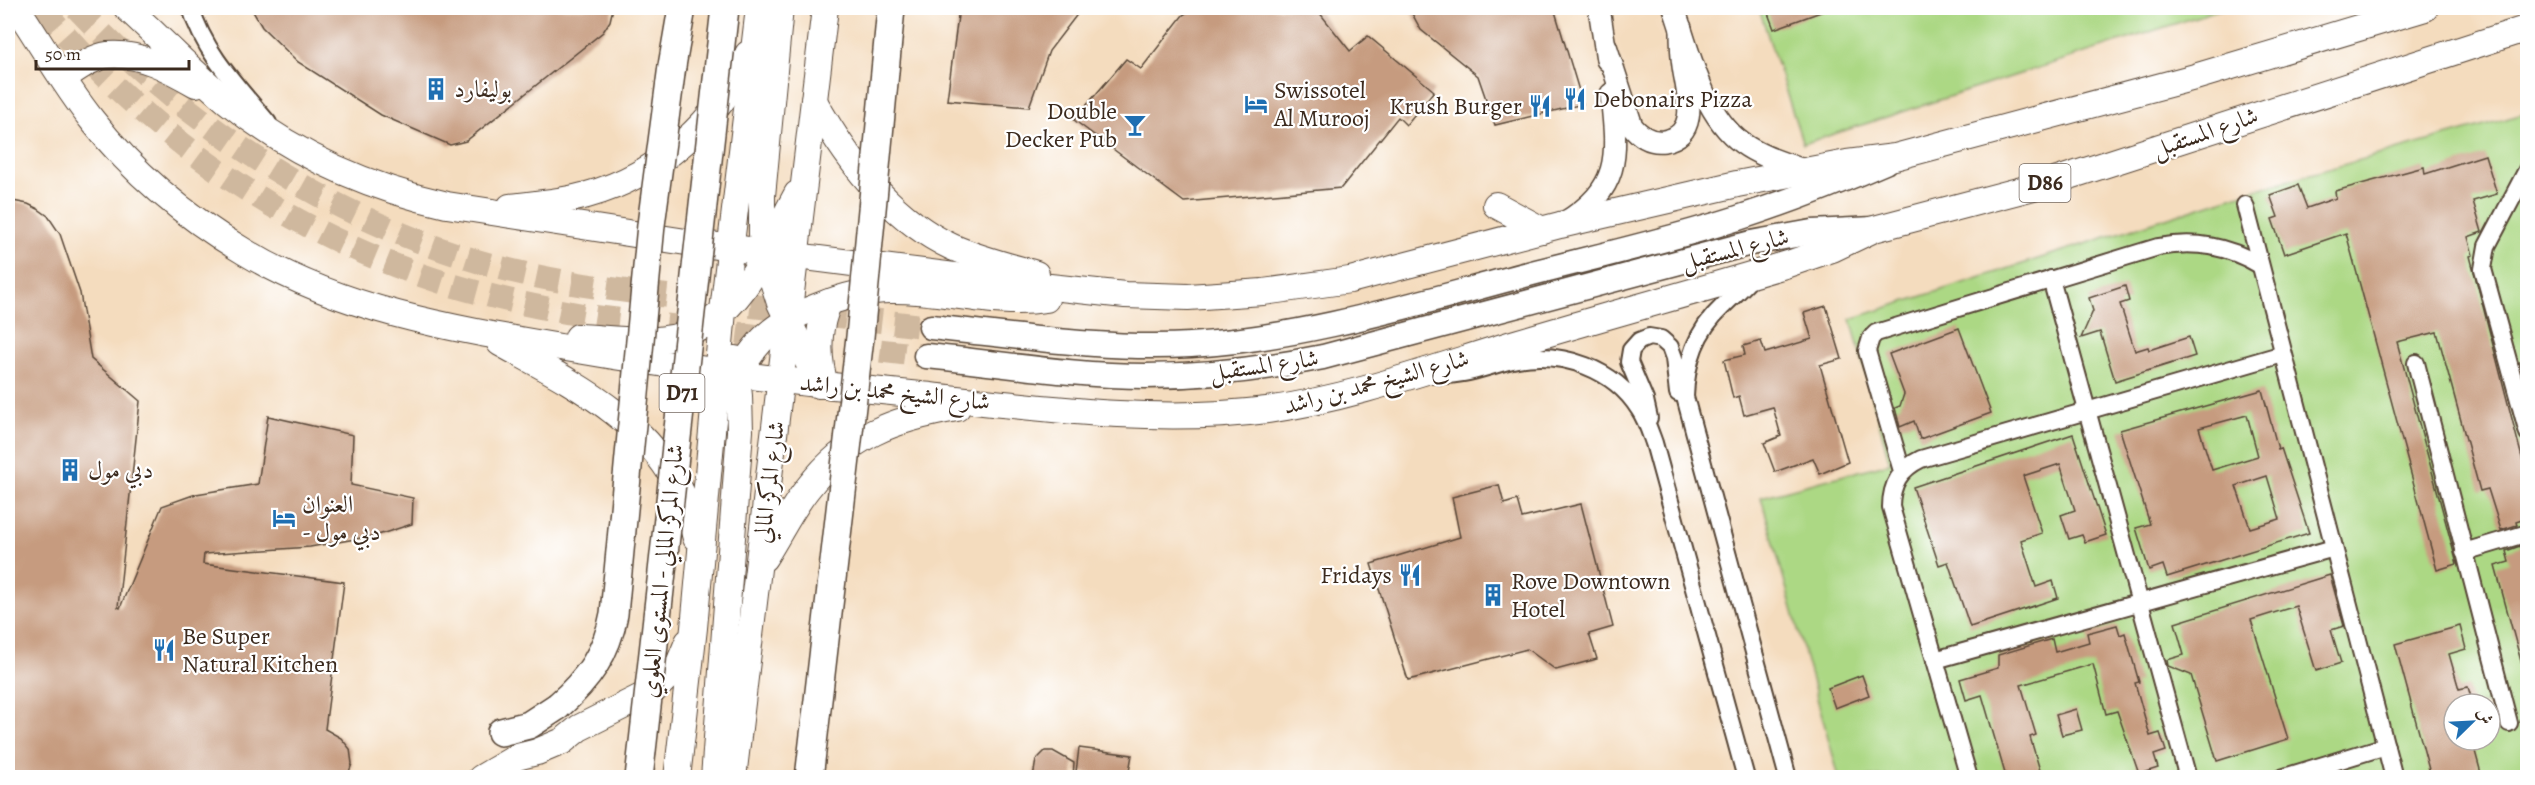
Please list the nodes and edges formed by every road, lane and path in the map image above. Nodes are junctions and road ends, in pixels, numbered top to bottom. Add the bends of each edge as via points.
1 (17, 8) edge
2 (127, 8) edge
3 (191, 8) edge
4 (682, 8) edge
5 (725, 8) edge
6 (759, 8) edge
7 (780, 8) edge
8 (825, 8) edge
9 (891, 8) edge
10 (1599, 8) edge
11 (1674, 8) edge
12 (2425, 8) edge
13 (1681, 28) junction
14 (2528, 28) edge
15 (756, 34) junction
16 (1606, 46) junction
17 (63, 78) junction
18 (228, 101) junction
19 (814, 101) junction
20 (282, 140) junction
21 (1895, 157) junction
22 (2528, 168) edge
23 (1806, 171) junction
24 (764, 177) junction
25 (804, 181) junction
26 (1496, 205) dead end
27 (2245, 205) dead end
28 (482, 211) junction
29 (1551, 228) junction
30 (1874, 229) junction
31 (680, 241) junction
32 (732, 247) junction
33 (765, 252) junction
34 (796, 255) junction
35 (2260, 265) junction
36 (1755, 274) junction
37 (2051, 279) junction
38 (1094, 291) junction
39 (829, 302) junction
40 (723, 311) junction
41 (788, 318) junction
42 (931, 327) tunnel mouth
43 (484, 334) junction
44 (667, 339) junction
45 (2283, 354) junction
46 (926, 356) tunnel mouth
47 (2416, 363) dead end
48 (1421, 372) junction
49 (728, 373) junction
50 (781, 380) junction
51 (824, 385) junction
52 (987, 402) junction
53 (2524, 410) edge
54 (2087, 411) junction
55 (741, 431) junction
56 (1693, 433) junction
57 (2528, 433) edge
58 (1654, 443) junction
59 (710, 449) junction
60 (1902, 471) junction
61 (2528, 533) edge
62 (2334, 549) junction
63 (2464, 552) junction
64 (700, 553) junction
65 (760, 566) junction
66 (2139, 603) junction
67 (694, 628) junction
68 (1935, 660) junction
69 (2509, 723) dead end
70 (501, 732) dead end
71 (2386, 746) junction
72 (482, 777) edge
73 (639, 777) edge
74 (678, 777) edge
75 (714, 777) edge
76 (734, 777) edge
77 (809, 777) edge
78 (1746, 777) edge
79 (1788, 777) edge
80 (1969, 777) edge
81 (2187, 777) edge
82 (2281, 777) edge
83 (2394, 777) edge

1 - 17 main road, شارع الشيخ محمد بن راشد
2 - 18 main road
3 - 20 street via 212,53
4 - 70 highway, bridge via 655,183 614,614 608,641 596,666 558,706 529,725
5 - 73 highway, شارع المركز المالي - المستوى العلوي / D71, bridge
6 - 15 main road, D71
7 - 24 main road
8 - 19 main road, شارع المركز المالي
9 - 77 highway, bridge via 860,337
10 - 16 street
11 - 13 street
12 - 21 main road, شارع المستقبل via 2195,77
13 - 16 street via 1690,115 1680,132 1664,141 1640,135 1632,126
13 - 23 street via 1711,108 1730,133 1755,152
14 - 30 main road, شارع المستقبل / D86 via 2055,180
15 - 28 main road via 726,94 706,120 661,161 638,175 586,195
15 - 32 main road, D71
16 - 29 street via 1615,159 1610,173 1584,209
17 - 18 main road via 108,55 136,57 170,69
17 - 43 main road, شارع الشيخ محمد بن راشد via 91,119 136,171 204,226 246,253 291,276 386,312
18 - 20 main road
19 - 25 main road, شارع المركز المالي
19 - 38 main road via 857,168 886,199 932,235 971,255
20 - 28 main road via 378,187
21 - 23 main road
21 - 42 main road, شارع المستقبل via 1791,200 1727,221 1360,319 1286,334 1232,342 1145,346
22 - 53 street via 2487,246 2483,269
23 - 29 main road
24 - 25 main road via 770,196 782,201
24 - 33 main road via 761,215
25 - 33 main road
25 - 34 main road, شارع المركز المالي
26 - 29 main road
27 - 35 street
28 - 31 main road
29 - 38 main road via 1393,270 1306,287 1188,297
30 - 36 main road, شارع الشيخ محمد بن راشد via 1832,249
30 - 46 main road, شارع المستقبل / D86 via 1812,232 1751,243 1279,366 1143,376
31 - 32 main road
31 - 40 main road via 704,270
31 - 44 main road via 689,291 682,317
32 - 33 main road
32 - 40 main road, D71
33 - 34 main road
33 - 40 main road via 740,294
33 - 41 main road
34 - 38 main road
34 - 41 main road, شارع المركز المالي
35 - 37 street via 2220,247 2175,244
35 - 45 street
36 - 48 main road, شارع الشيخ محمد بن راشد
36 - 56 street via 1708,321 1689,357 1685,397
37 - 54 street
37 - 60 street via 1882,329 1871,338 1867,351
38 - 39 main road via 1014,301 892,290 853,294
39 - 41 main road
39 - 51 main road via 820,330
40 - 44 main road via 692,334
40 - 49 main road, D71
41 - 49 main road
41 - 50 main road, شارع المركز المالي
41 - 51 main road
43 - 44 main road
43 - 49 main road, شارع الشيخ محمد بن راشد
43 - 64 main road via 600,401 641,434 673,476 685,500
45 - 54 street
45 - 62 street
47 - 63 street
48 - 52 main road, شارع الشيخ محمد بن راشد via 1309,402 1218,415 1126,415
48 - 58 street via 1458,375 1518,359 1564,359 1607,376 1625,391 1640,409
49 - 50 main road, شارع الشيخ محمد بن راشد
49 - 55 main road
49 - 59 main road, D71 via 713,418
50 - 51 main road, شارع الشيخ محمد بن راشد
50 - 65 main road, شارع المركز المالي
51 - 52 main road, شارع الشيخ محمد بن راشد
52 - 65 main road via 908,417 852,445 807,489
53 - 57 street
54 - 60 street via 1921,459
54 - 66 street
55 - 59 main road via 735,423 725,423
55 - 75 main road
56 - 58 street via 1676,387 1670,347 1661,339 1649,337 1631,350 1629,362 1646,400
56 - 79 street
58 - 78 street
59 - 64 main road, D71
60 - 68 street via 1893,488 1891,507
61 - 63 street
62 - 66 street
62 - 71 street
63 - 69 street
64 - 67 main road, D71
65 - 76 main road, شارع المركز المالي
66 - 68 street
66 - 81 street
67 - 72 main road via 678,666 652,691 579,728 563,741 517,757
67 - 74 main road, D71
68 - 80 street
71 - 82 street
71 - 83 street

